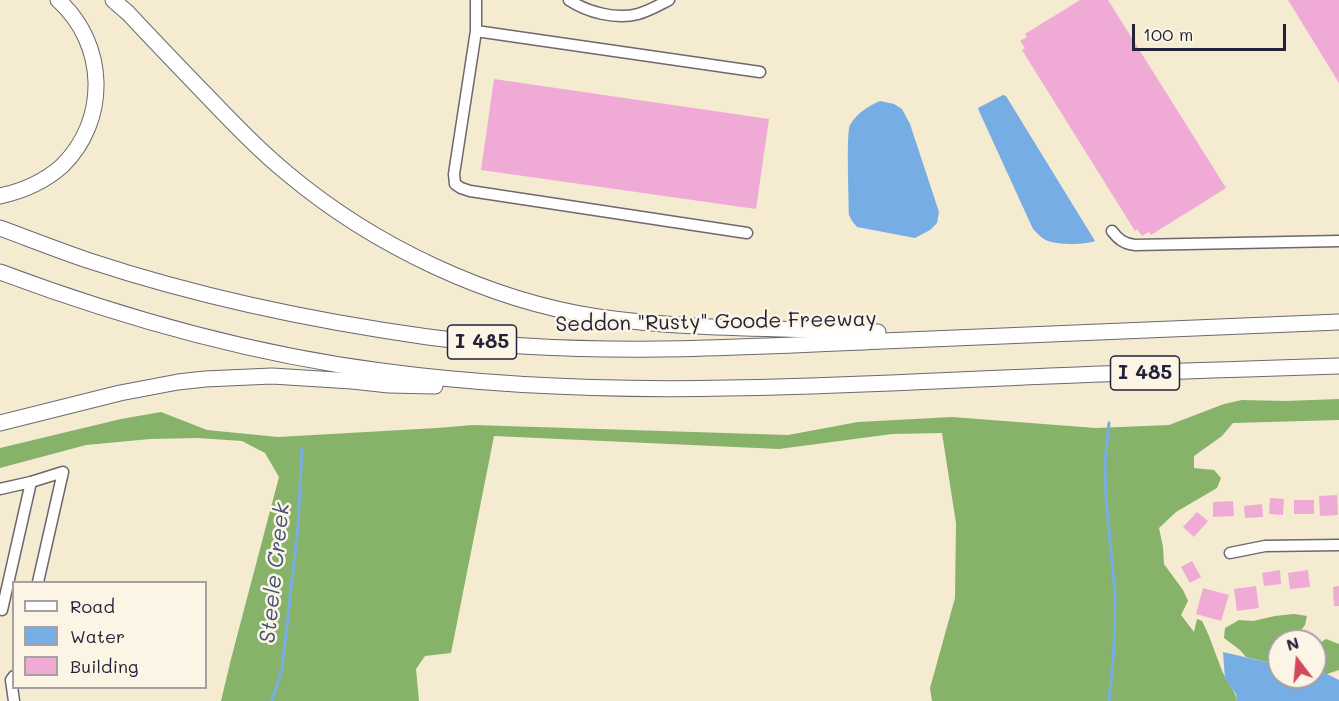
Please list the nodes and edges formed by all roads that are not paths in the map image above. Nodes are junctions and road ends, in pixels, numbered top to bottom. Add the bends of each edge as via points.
1 (58, 0) edge
2 (113, 0) edge
3 (476, 0) edge
4 (569, 0) edge
5 (669, 0) edge
6 (476, 31) junction
7 (760, 72) dead end
8 (0, 196) edge
9 (0, 228) edge
10 (1112, 231) dead end
11 (747, 233) dead end
12 (1339, 241) edge
13 (0, 272) edge
14 (1339, 322) edge
15 (977, 336) junction
16 (1339, 366) edge
17 (584, 388) junction
18 (0, 423) edge
19 (32, 482) junction
20 (0, 489) edge
21 (1339, 545) edge
22 (1230, 553) dead end
23 (38, 581) edge
24 (2, 610) dead end
25 (8, 678) edge
26 (14, 701) edge

1 - 8 highway via 81,27 95,63 96,93 91,120 62,166 27,189
2 - 15 highway via 288,175 401,250 486,288 562,309 655,323
3 - 6 street
4 - 5 street via 594,11 629,16
6 - 7 street
6 - 11 street via 455,184 470,191
9 - 15 highway, Seddon "Rusty" Goode Freeway / I 485 via 90,261 190,290 344,324 430,337 616,350
10 - 12 street via 1124,242 1135,244
13 - 17 highway, I 485 via 192,333 318,361 476,382
14 - 15 highway, Seddon "Rusty" Goode Freeway / I 485
16 - 17 highway, I 485 via 792,387
17 - 18 highway via 389,385 314,378 233,377 138,389
19 - 20 street
19 - 23 street via 63,472
19 - 24 street
21 - 22 street via 1265,546
25 - 26 street

